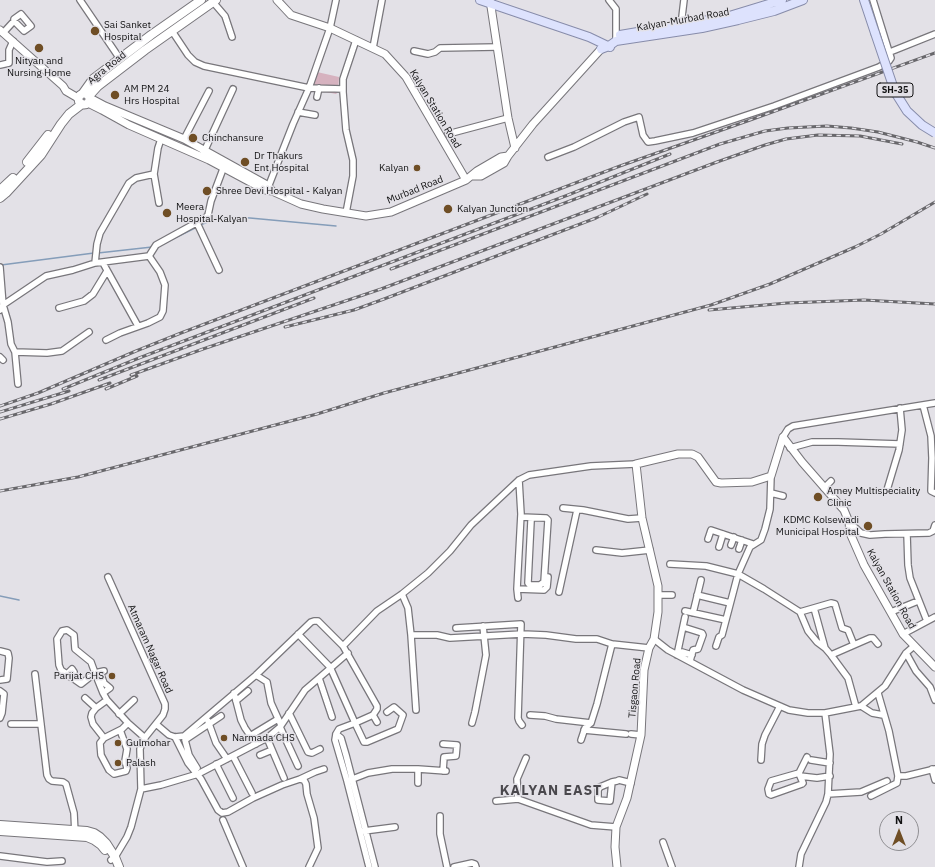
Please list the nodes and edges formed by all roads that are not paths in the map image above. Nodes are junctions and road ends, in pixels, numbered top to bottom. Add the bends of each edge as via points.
1 (80, 0) edge
2 (201, 0) edge
3 (277, 0) edge
4 (336, 0) edge
5 (382, 0) edge
6 (480, 0) edge
7 (609, 0) edge
8 (684, 0) edge
9 (782, 0) edge
10 (802, 0) edge
11 (864, 0) edge
12 (873, 0) edge
13 (214, 1) edge
14 (491, 1) edge
15 (503, 4) edge
16 (14, 21) dead end
17 (681, 25) junction
18 (330, 28) junction
19 (2, 31) edge
20 (172, 31) junction
21 (935, 34) edge
22 (232, 37) dead end
23 (356, 40) junction
24 (13, 41) junction
25 (610, 44) junction
26 (373, 48) junction
27 (497, 48) junction
28 (414, 51) dead end
29 (890, 52) junction
30 (120, 59) junction
31 (0, 65) edge
32 (309, 88) junction
33 (319, 88) junction
34 (233, 89) dead end
35 (343, 89) junction
36 (209, 91) dead end
37 (317, 97) dead end
38 (84, 98) junction
39 (298, 112) junction
40 (315, 115) dead end
41 (508, 118) junction
42 (935, 132) edge
43 (448, 134) dead end
44 (161, 139) junction
45 (184, 139) junction
46 (515, 148) junction
47 (206, 150) junction
48 (202, 157) junction
49 (548, 157) dead end
50 (223, 168) junction
51 (154, 174) junction
52 (469, 178) junction
53 (269, 189) junction
54 (0, 190) edge
55 (0, 198) edge
56 (159, 203) dead end
57 (346, 213) junction
58 (197, 223) junction
59 (150, 254) junction
60 (103, 263) junction
61 (95, 264) junction
62 (0, 267) edge
63 (219, 270) dead end
64 (107, 271) junction
65 (2, 308) edge
66 (59, 308) dead end
67 (138, 326) junction
68 (88, 332) dead end
69 (106, 340) dead end
70 (14, 352) junction
71 (18, 384) dead end
72 (935, 403) edge
73 (923, 405) junction
74 (900, 408) junction
75 (783, 437) junction
76 (900, 444) junction
77 (790, 448) junction
78 (636, 464) junction
79 (771, 476) junction
80 (520, 480) junction
81 (831, 480) dead end
82 (824, 488) junction
83 (887, 490) dead end
84 (771, 493) junction
85 (935, 493) edge
86 (783, 496) dead end
87 (563, 508) dead end
88 (576, 510) junction
89 (521, 516) junction
90 (642, 518) junction
91 (531, 521) dead end
92 (849, 522) junction
93 (935, 525) edge
94 (729, 528) dead end
95 (725, 534) junction
96 (907, 534) junction
97 (734, 538) junction
98 (708, 539) dead end
99 (742, 540) junction
100 (753, 544) junction
101 (731, 545) dead end
102 (719, 547) dead end
103 (739, 548) dead end
104 (596, 550) dead end
105 (650, 550) junction
106 (670, 564) dead end
107 (738, 574) junction
108 (108, 577) dead end
109 (701, 580) dead end
110 (517, 589) junction
111 (559, 592) dead end
112 (402, 594) junction
113 (658, 595) junction
114 (697, 595) junction
115 (672, 596) dead end
116 (518, 598) dead end
117 (918, 600) junction
118 (730, 603) junction
119 (814, 608) junction
120 (800, 612) junction
121 (891, 612) junction
122 (693, 613) junction
123 (935, 617) edge
124 (726, 620) junction
125 (927, 622) junction
126 (484, 626) junction
127 (683, 627) junction
128 (456, 628) dead end
129 (298, 634) junction
130 (522, 634) junction
131 (904, 634) junction
132 (410, 635) junction
133 (484, 636) junction
134 (654, 639) junction
135 (612, 644) junction
136 (878, 644) dead end
137 (854, 645) junction
138 (343, 646) junction
139 (716, 646) dead end
140 (914, 646) junction
141 (649, 648) junction
142 (825, 648) junction
143 (0, 651) edge
144 (348, 653) junction
145 (680, 653) junction
146 (906, 653) junction
147 (692, 655) junction
148 (831, 655) junction
149 (690, 661) junction
150 (934, 664) edge
151 (330, 667) junction
152 (100, 672) junction
153 (35, 674) dead end
154 (256, 675) junction
155 (0, 680) edge
156 (317, 680) junction
157 (0, 691) edge
158 (248, 691) dead end
159 (878, 692) junction
160 (234, 693) junction
161 (85, 698) dead end
162 (107, 700) junction
163 (134, 700) dead end
164 (935, 700) edge
165 (236, 701) junction
166 (377, 706) junction
167 (780, 706) junction
168 (859, 706) junction
169 (96, 708) junction
170 (416, 710) dead end
171 (289, 713) junction
172 (825, 713) junction
173 (120, 714) junction
174 (883, 714) junction
175 (530, 715) dead end
176 (206, 716) junction
177 (221, 716) dead end
178 (332, 717) dead end
179 (0, 718) edge
180 (128, 723) junction
181 (472, 723) dead end
182 (591, 723) junction
183 (11, 724) dead end
184 (41, 724) junction
185 (156, 724) junction
186 (209, 724) junction
187 (280, 724) junction
188 (356, 724) junction
189 (522, 725) dead end
190 (120, 730) junction
191 (584, 730) junction
192 (641, 735) junction
193 (250, 736) junction
194 (175, 737) junction
195 (104, 738) junction
196 (145, 738) junction
197 (267, 738) junction
198 (581, 740) dead end
199 (256, 744) junction
200 (443, 744) dead end
201 (320, 749) dead end
202 (272, 750) junction
203 (260, 755) dead end
204 (187, 756) junction
205 (233, 756) junction
206 (526, 758) dead end
207 (227, 759) junction
208 (761, 760) dead end
209 (830, 763) junction
210 (216, 764) junction
211 (298, 766) dead end
212 (324, 769) dead end
213 (418, 769) junction
214 (934, 769) edge
215 (197, 771) junction
216 (799, 775) junction
217 (830, 776) junction
218 (898, 776) junction
219 (284, 778) dead end
220 (300, 779) junction
221 (350, 780) junction
222 (935, 780) edge
223 (887, 781) dead end
224 (612, 782) dead end
225 (418, 783) dead end
226 (631, 783) junction
227 (141, 789) junction
228 (252, 793) dead end
229 (828, 794) junction
230 (871, 796) dead end
231 (233, 798) dead end
232 (518, 799) junction
233 (496, 801) dead end
234 (440, 816) dead end
235 (223, 818) junction
236 (0, 825) edge
237 (395, 827) dead end
238 (616, 827) junction
239 (0, 831) edge
240 (363, 832) junction
241 (75, 833) junction
242 (663, 842) dead end
243 (0, 856) edge
244 (62, 861) dead end
245 (113, 861) edge
246 (119, 867) edge
247 (243, 867) edge
248 (309, 867) edge
249 (369, 867) edge
250 (374, 867) edge
251 (447, 867) edge
252 (454, 867) edge
253 (476, 867) edge
254 (617, 867) edge
255 (672, 867) edge
256 (799, 867) edge

1 - 30 street
2 - 30 main road, Agra Road
3 - 18 street, Kalyan Station Road via 291,15
4 - 18 street
5 - 26 street
6 - 14 main road
7 - 25 street via 616,9
8 - 17 street
9 - 17 main road, Kalyan-Murbad Road via 732,15
10 - 25 main road, Kalyan-Murbad Road via 774,11 702,28
11 - 42 main road, SH-35, bridge via 895,92 907,111 922,126
12 - 29 street
13 - 20 main road, Agra Road
13 - 22 street via 225,16
14 - 15 main road
14 - 27 street
15 - 25 main road
16 - 19 street
17 - 25 main road, Kalyan-Murbad Road
18 - 23 street, Kalyan Station Road
18 - 32 street
19 - 24 street
20 - 32 street via 188,55 204,66
20 - 38 main road, Agra Road
21 - 29 street
23 - 26 street, Kalyan Station Road
23 - 35 street via 343,79
24 - 31 street via 9,50 10,63
24 - 38 street via 63,86 69,87
25 - 46 street, Murbad Road via 533,124
26 - 52 street, Kalyan Station Road via 385,54 406,77
27 - 28 street via 440,48 428,54
27 - 41 street
29 - 49 street via 891,60 879,67 693,133 648,142 643,136 639,118 624,122
30 - 38 main road, Agra Road via 94,79
32 - 33 street
32 - 39 street
33 - 35 street
33 - 37 street
34 - 47 street
35 - 57 street via 353,176
36 - 45 street
38 - 44 street, Murbad Road via 129,125
38 - 45 street, Murbad Road
38 - 54 main road, Agra Road via 64,112 24,167
38 - 55 main road, Agra Road via 61,124 41,155
39 - 40 street
39 - 53 street
41 - 43 street
41 - 46 street
44 - 48 street, Murbad Road
44 - 51 street
45 - 47 street, Murbad Road
46 - 52 street, Murbad Road via 504,163 481,176
47 - 48 street
47 - 53 street, Murbad Road
48 - 50 street, Murbad Road
50 - 53 street, Murbad Road
50 - 58 street via 208,215
51 - 56 street
51 - 61 street via 136,178 129,183 100,233
52 - 57 street, Murbad Road via 391,212 366,216
53 - 57 street, Murbad Road via 301,204
58 - 59 street via 156,245
58 - 63 street
59 - 60 street
59 - 67 street via 165,285 163,311 160,317
60 - 61 street
60 - 64 street
61 - 65 street via 46,276
62 - 65 street
64 - 66 street via 93,294 84,301
64 - 67 street
65 - 70 street via 8,322
67 - 69 street
68 - 70 street via 62,351
70 - 71 street
72 - 73 street
73 - 74 street
73 - 85 street via 931,436 931,491
74 - 75 street via 793,426
74 - 76 street
75 - 77 street, Kalyan Station Road
75 - 79 street
76 - 77 street via 812,442
76 - 83 street
77 - 82 street, Kalyan Station Road
78 - 79 street via 686,453 698,457 716,482 752,482
78 - 80 street via 591,466 529,475
78 - 90 street, Tisgaon Road
79 - 84 street
80 - 89 street
80 - 112 street via 470,525 450,551
81 - 82 street
82 - 92 street, Kalyan Station Road via 844,510
84 - 86 street
84 - 100 street via 770,509 763,534 760,542
87 - 88 street
88 - 90 street via 628,519
88 - 111 street
89 - 91 street via 548,520 544,582 540,586 528,583
89 - 110 street
89 - 110 street via 549,515 551,519 547,587 544,590
90 - 105 street, Tisgaon Road
92 - 96 street via 865,534
92 - 121 street, Kalyan Station Road via 850,533 864,565
93 - 96 street via 931,532
94 - 95 street
95 - 97 street
95 - 98 street via 711,530
95 - 102 street
96 - 117 street via 910,578
97 - 99 street
97 - 101 street
99 - 100 street
99 - 103 street
100 - 107 street
104 - 105 street
105 - 113 street, Tisgaon Road
106 - 107 street via 706,566
107 - 118 street
107 - 120 street
108 - 185 street, Atmaram Nagar Road via 165,704 163,715
109 - 114 street
110 - 116 street
112 - 132 street via 408,608
112 - 138 street via 377,611
113 - 115 street
113 - 134 street, Tisgaon Road
114 - 118 street
114 - 122 street
117 - 121 street
117 - 125 street
118 - 124 street
119 - 120 street
119 - 137 street via 836,604 842,628 848,630
119 - 142 street
120 - 142 street via 808,631
121 - 131 street, Kalyan Station Road
122 - 124 street
122 - 127 street via 685,614
123 - 125 street
124 - 139 street
125 - 131 street
126 - 128 street
126 - 130 street via 520,624
126 - 133 street
127 - 145 street
127 - 147 street via 703,635 698,649 693,650
129 - 138 street via 311,622 318,621
129 - 151 street
129 - 154 street
130 - 133 street
130 - 135 street via 597,639
130 - 189 street via 518,718
131 - 140 street, Kalyan Station Road
132 - 133 street via 437,635 450,638
132 - 170 street
133 - 181 street via 486,655
134 - 141 street, Tisgaon Road
134 - 145 street via 668,650
135 - 141 street
135 - 182 street
136 - 137 street via 872,638
137 - 148 street
138 - 144 street
140 - 146 street
140 - 150 street, Kalyan Station Road
141 - 192 street, Tisgaon Road via 643,683
142 - 148 street
143 - 155 street via 8,653 9,658 7,679
144 - 151 street
144 - 166 street
145 - 147 street
145 - 149 street
146 - 159 street via 885,686
146 - 164 street via 916,671 930,687
147 - 149 street
148 - 168 street via 848,678
149 - 167 street via 743,690
151 - 156 street
151 - 188 street
152 - 152 street via 81,684 61,670 58,638 62,631 74,635 76,650
152 - 162 street
153 - 184 street
154 - 160 street
154 - 187 street via 267,682 270,703
156 - 171 street via 305,690
156 - 178 street
157 - 179 street via 4,694
158 - 165 street
159 - 168 street
159 - 174 street
160 - 165 street
160 - 176 street
161 - 169 street
162 - 169 street
162 - 173 street
163 - 173 street
165 - 193 street via 241,720
166 - 188 street via 375,718
166 - 188 street via 388,713 394,707 403,715 396,731 365,742
167 - 172 street via 789,710
167 - 208 street via 765,735
168 - 172 street
168 - 174 street
169 - 195 street via 92,713 92,721
171 - 187 street
171 - 201 street via 308,752
172 - 209 street
173 - 180 street
174 - 218 street
175 - 182 street
176 - 186 street
176 - 194 street via 184,736
177 - 186 street
180 - 190 street
180 - 196 street
182 - 191 street
183 - 184 street
184 - 241 street via 48,779 66,784 74,813
185 - 194 street
185 - 196 street, Atmaram Nagar Road
186 - 204 street via 185,739
186 - 207 street via 216,743
187 - 193 street
187 - 197 street
187 - 211 street
188 - 221 street via 340,729 335,740
190 - 195 street
190 - 195 street via 127,749 126,770 112,774 109,770 100,749 100,743
191 - 192 street
191 - 198 street
192 - 226 street, Tisgaon Road
193 - 199 street
194 - 204 street
196 - 227 street, Atmaram Nagar Road via 140,749
197 - 199 street
197 - 202 street
199 - 205 street
200 - 213 street via 457,745 456,756 444,757 445,771
202 - 203 street
202 - 219 street
204 - 215 street via 188,763
205 - 207 street
205 - 228 street
206 - 232 street via 516,779
207 - 210 street
209 - 216 street via 809,758
209 - 217 street
210 - 215 street
210 - 231 street
212 - 220 street
213 - 221 street via 392,769 368,773
213 - 225 street
214 - 218 street
214 - 222 street
215 - 227 street via 162,785
215 - 235 street
216 - 216 street via 802,784 769,794 771,781
216 - 217 street via 817,778
217 - 229 street
218 - 230 street via 897,783
220 - 235 street via 266,792 228,812
220 - 248 street via 306,784 318,848
221 - 240 street
223 - 229 street via 861,792
224 - 226 street via 622,780
226 - 238 street, Tisgaon Road
227 - 245 street, Atmaram Nagar Road via 127,837
229 - 256 street via 801,854
232 - 233 street
232 - 238 street via 591,825
234 - 251 street via 440,834
235 - 247 street
236 - 241 main road
237 - 240 street
238 - 254 street, Tisgaon Road
239 - 241 main road
240 - 249 street
240 - 250 street
241 - 245 main road via 101,845
242 - 255 street
243 - 244 street via 47,862
245 - 246 main road
252 - 253 street via 472,863

